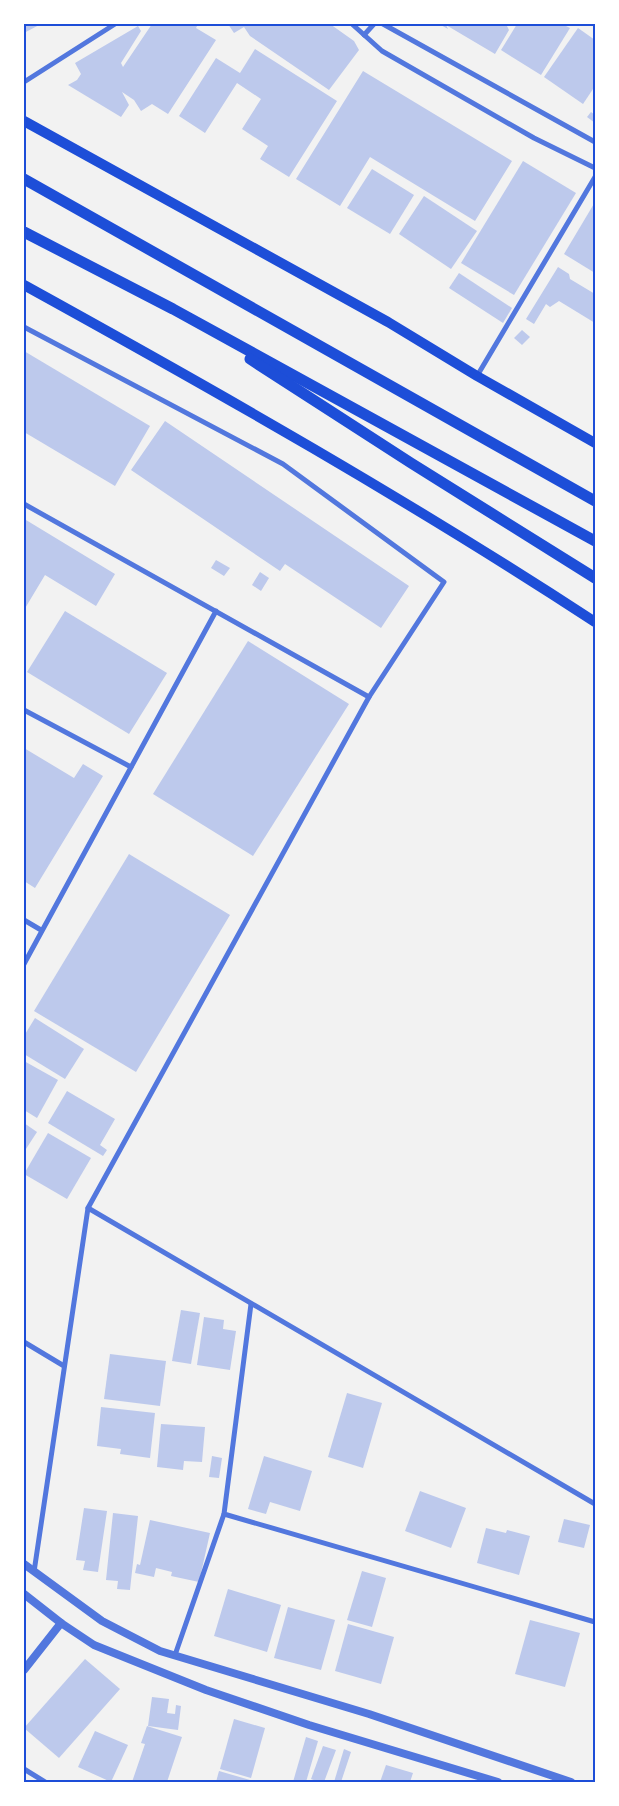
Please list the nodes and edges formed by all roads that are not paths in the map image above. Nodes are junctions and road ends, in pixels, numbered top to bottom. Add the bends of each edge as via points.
1 (115, 24) edge
2 (352, 24) edge
3 (374, 24) edge
4 (383, 24) edge
5 (364, 36) junction
6 (24, 82) edge
7 (24, 121) edge
8 (595, 142) edge
9 (595, 168) edge
10 (595, 177) edge
11 (24, 179) edge
12 (24, 232) edge
13 (24, 285) edge
14 (173, 309) junction
15 (24, 327) edge
16 (476, 376) junction
17 (595, 443) edge
18 (595, 501) edge
19 (24, 504) edge
20 (595, 541) edge
21 (595, 578) edge
22 (216, 612) junction
23 (595, 622) edge
24 (368, 697) junction
25 (24, 710) edge
26 (131, 768) junction
27 (24, 920) edge
28 (41, 930) junction
29 (24, 964) edge
30 (88, 1208) junction
31 (251, 1304) junction
32 (24, 1342) edge
33 (64, 1366) junction
34 (595, 1504) edge
35 (224, 1514) junction
36 (24, 1564) edge
37 (34, 1572) junction
38 (24, 1594) edge
39 (595, 1622) edge
40 (61, 1623) junction
41 (175, 1655) junction
42 (24, 1670) edge
43 (24, 1769) edge
44 (45, 1782) edge
45 (498, 1782) edge
46 (571, 1782) edge

1 - 6 street
2 - 5 street
3 - 5 street
4 - 8 street
5 - 9 street via 382,51 534,138
7 - 16 main road via 388,322
10 - 16 street
11 - 18 highway
12 - 14 highway
13 - 23 main road via 295,437 522,574
14 - 20 highway
14 - 21 highway
15 - 24 street via 283,464 444,582
16 - 17 main road
19 - 22 street
22 - 24 street
22 - 26 street
24 - 30 street
25 - 26 street
26 - 28 street
27 - 28 street
28 - 29 street
30 - 31 street
30 - 33 street
31 - 34 street
31 - 35 street
32 - 33 street
33 - 37 street
35 - 39 street
35 - 41 street
36 - 37 street
37 - 41 street via 102,1621 160,1651
38 - 40 street
40 - 42 street
40 - 45 street via 94,1645 206,1690
41 - 46 street via 369,1714
43 - 44 street

